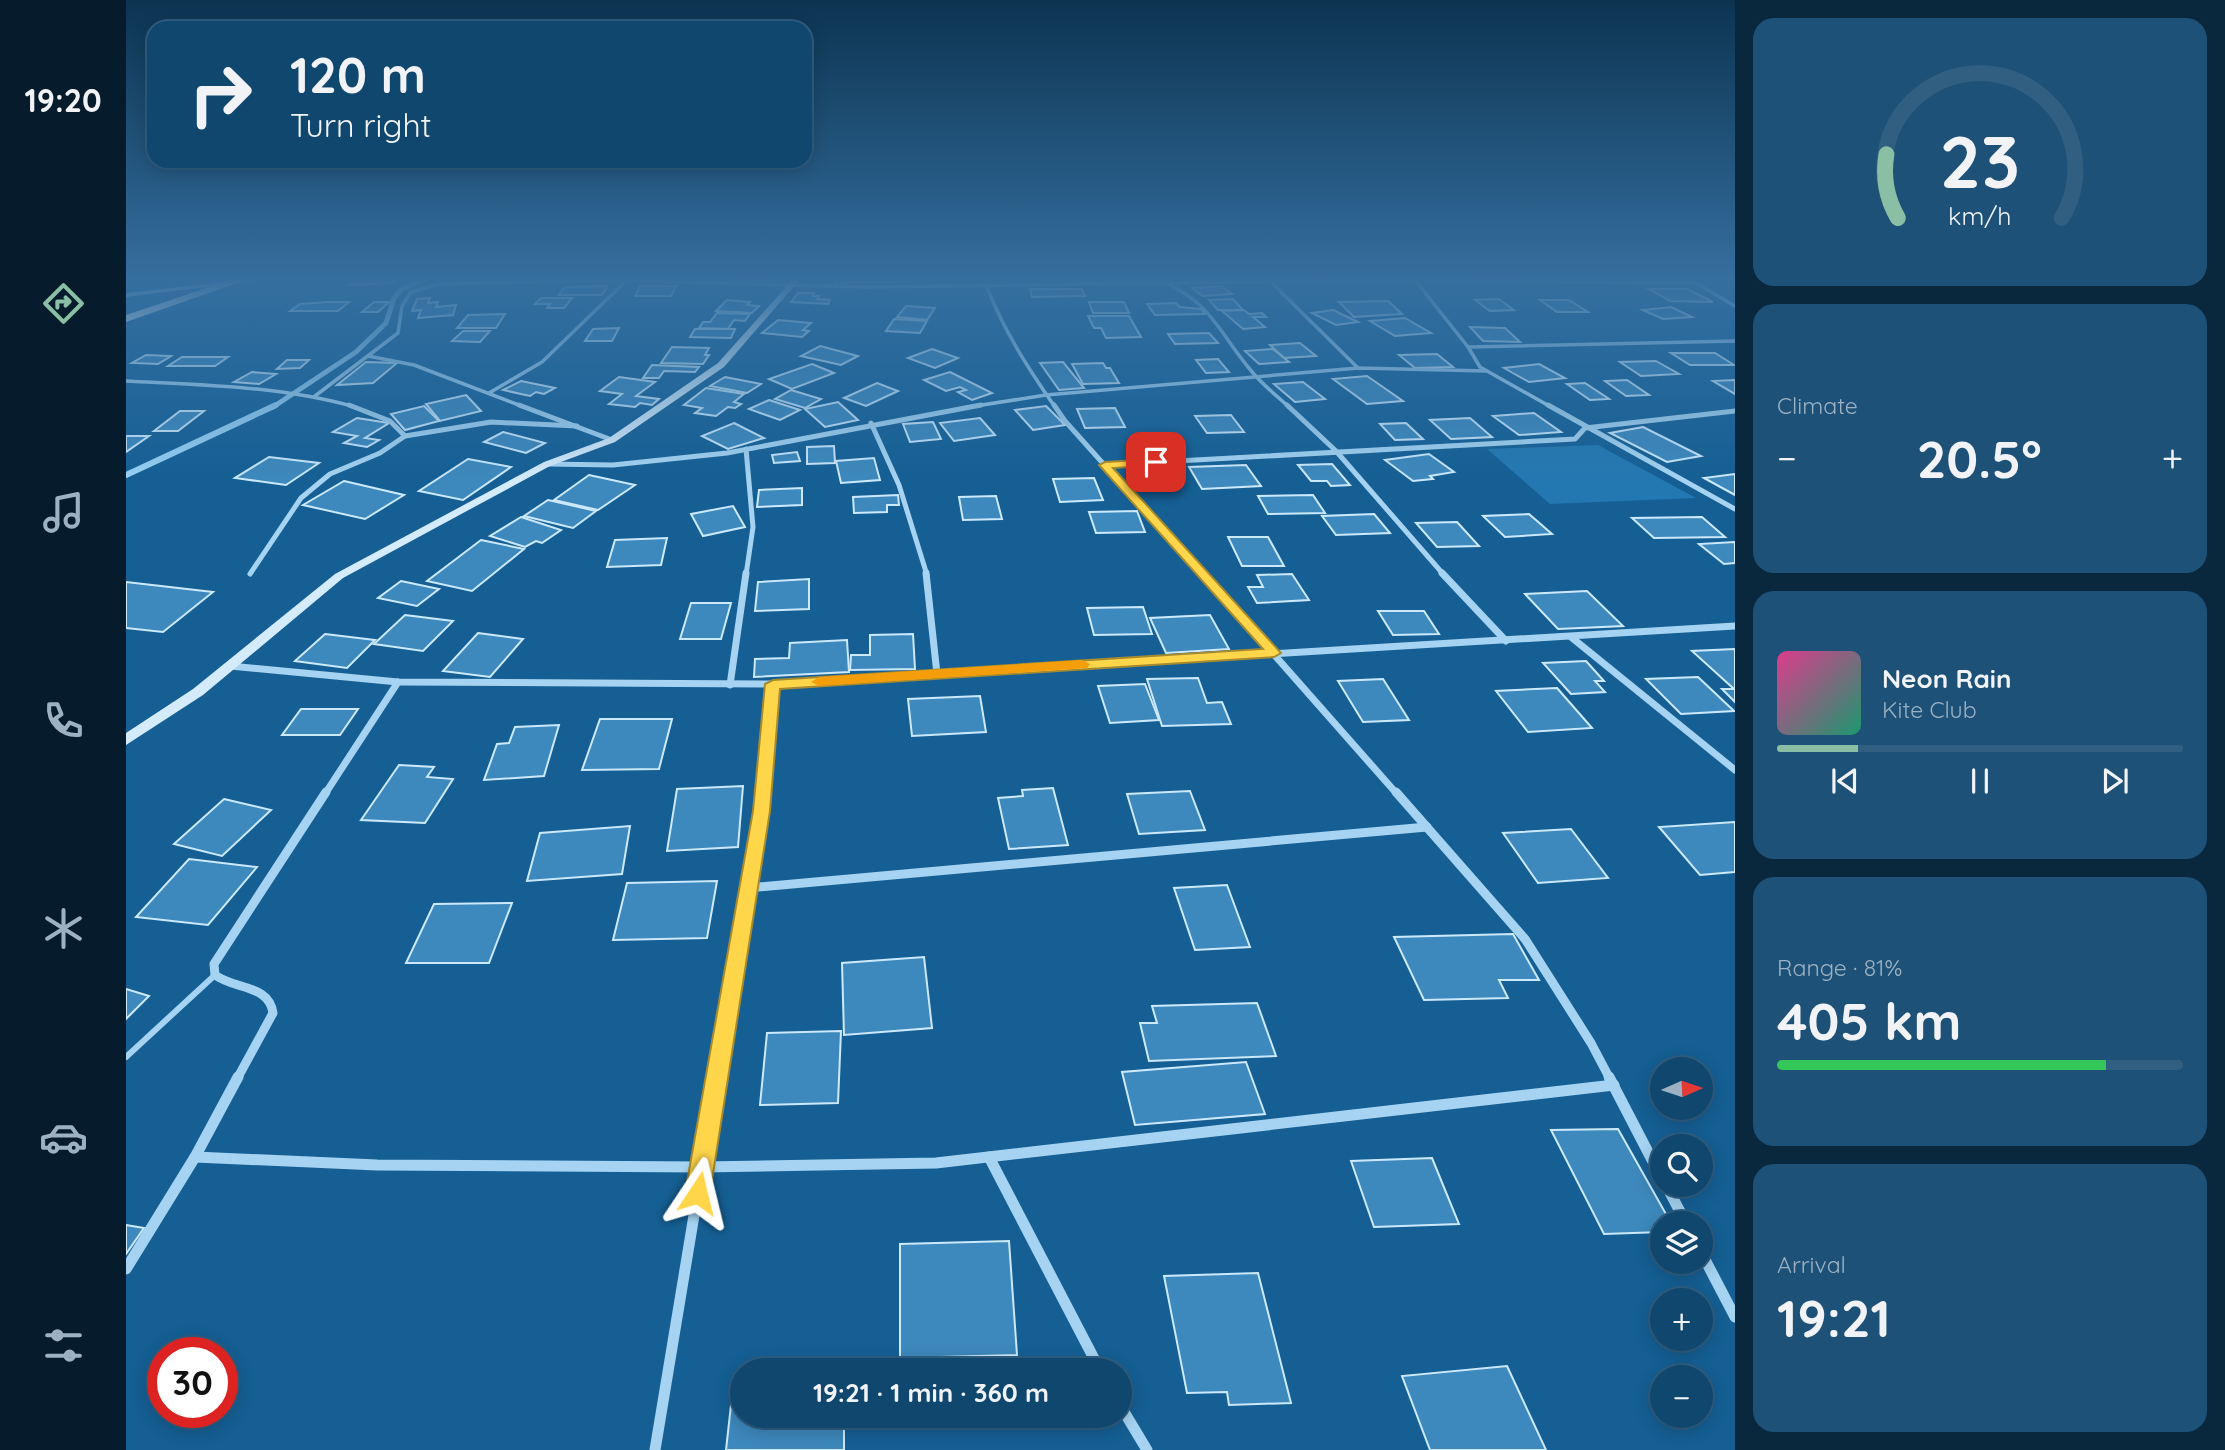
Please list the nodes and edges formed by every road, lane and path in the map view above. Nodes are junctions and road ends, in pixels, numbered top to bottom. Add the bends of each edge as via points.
1 (383, 345) edge
2 (560, 345) edge
3 (739, 345) edge
4 (1015, 345) edge
5 (1232, 345) edge
6 (1334, 345) edge
7 (1572, 345) edge
8 (1468, 347) joint
9 (368, 356) junction
10 (1358, 368) junction
11 (1487, 371) junction
12 (1254, 374) junction
13 (126, 381) edge
14 (489, 393) junction
15 (1046, 395) junction
16 (315, 396) junction
17 (1735, 411) edge
18 (871, 423) junction
19 (577, 426) junction
20 (1585, 428) junction
21 (405, 436) junction
22 (612, 440) junction
23 (746, 449) junction
24 (1336, 451) junction
25 (547, 464) junction
26 (1105, 465) junction
27 (1735, 509) edge
28 (250, 574) dead end
29 (1735, 626) edge
30 (1571, 637) junction
31 (1506, 640) junction
32 (1274, 653) junction
33 (229, 666) junction
34 (937, 674) junction
35 (398, 682) junction
36 (773, 684) junction
37 (730, 685) junction
38 (126, 740) edge
39 (1735, 770) edge
40 (1427, 827) junction
41 (748, 888) junction
42 (215, 975) junction
43 (126, 1057) edge
44 (1614, 1085) junction
45 (1650, 1156) edge
46 (194, 1157) junction
47 (989, 1157) junction
48 (702, 1167) junction
49 (126, 1269) edge
50 (1713, 1274) edge
51 (1735, 1317) edge
52 (1094, 1358) edge
53 (1132, 1425) edge
54 (655, 1450) edge
55 (1147, 1450) edge

1 - 9 street
2 - 14 street via 542,362
3 - 22 street via 721,365
4 - 15 street
5 - 12 street
6 - 10 street
7 - 8 street
8 - 11 street
9 - 14 street via 414,365
9 - 16 street
10 - 11 street
10 - 12 street
11 - 20 street
12 - 15 street
12 - 24 street
13 - 16 street
14 - 19 street
15 - 18 street
15 - 26 street
16 - 21 street via 392,421
17 - 20 street
18 - 23 street
18 - 34 street via 899,485 928,578
19 - 21 street via 491,422
19 - 22 street
20 - 24 street via 1574,439
20 - 27 street
21 - 28 street via 380,453 330,474 302,498
22 - 25 street
23 - 25 street via 613,465
23 - 37 street via 753,527
24 - 26 street
24 - 31 street
25 - 33 street via 339,576
26 - 32 street
29 - 30 street
30 - 31 street
30 - 39 street
31 - 32 street
32 - 34 street
32 - 40 street
33 - 35 street
33 - 38 street
34 - 36 street
35 - 37 street
35 - 42 street via 214,964
36 - 37 street
36 - 41 street via 762,811
40 - 41 street
40 - 44 street via 1525,939
41 - 48 street
42 - 43 lane
42 - 46 street via 222,982 267,995 273,1013
44 - 45 street
44 - 47 street
46 - 48 street via 377,1165
46 - 49 street
47 - 48 street via 936,1163
47 - 52 street
48 - 54 street
50 - 51 street
53 - 55 street

